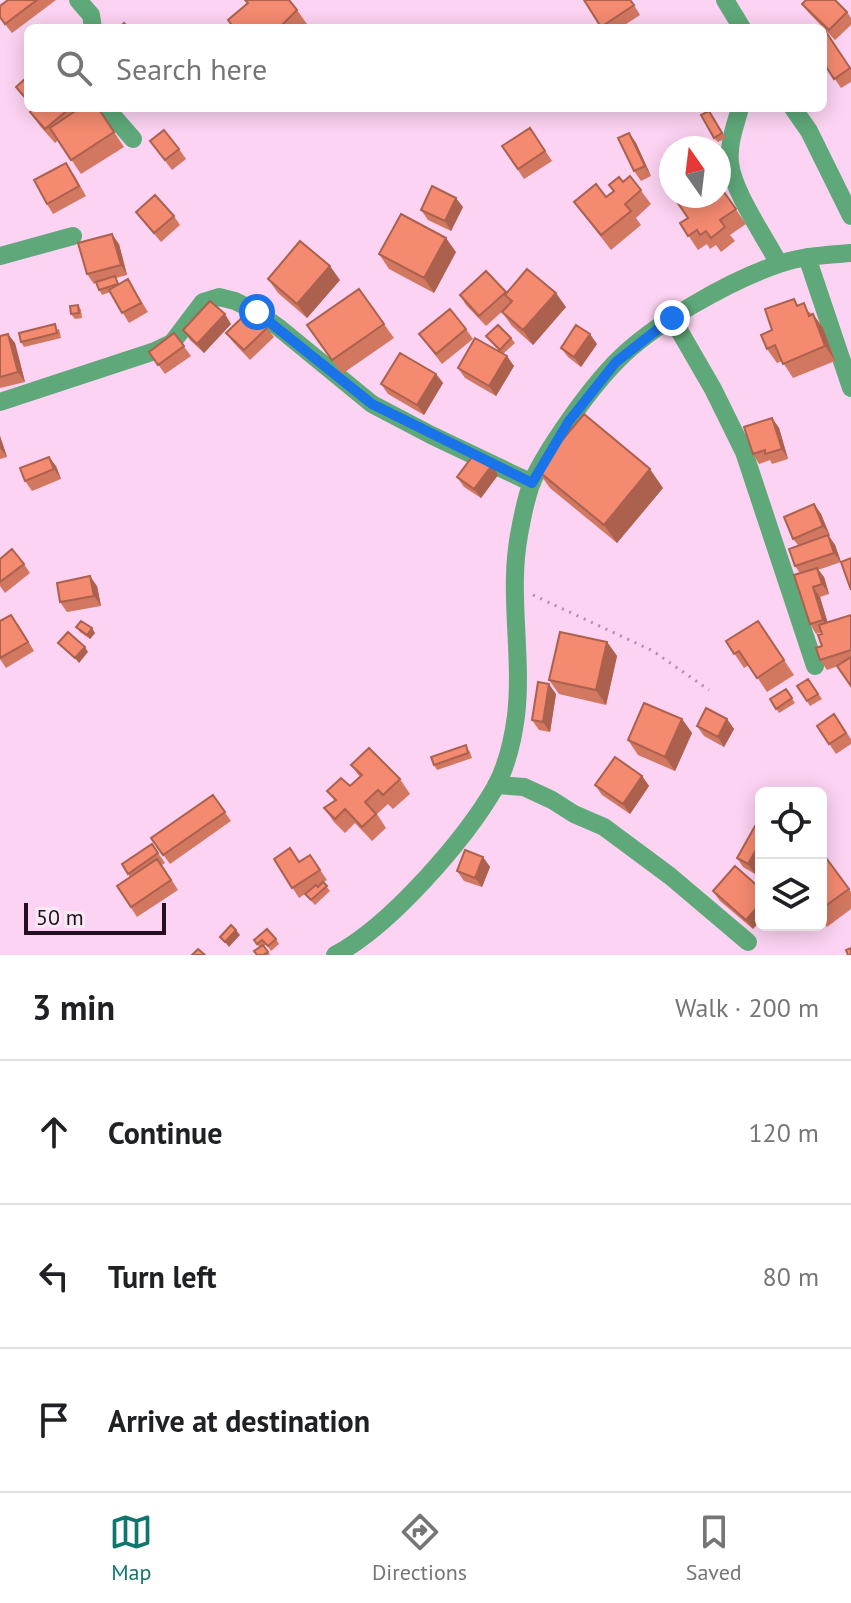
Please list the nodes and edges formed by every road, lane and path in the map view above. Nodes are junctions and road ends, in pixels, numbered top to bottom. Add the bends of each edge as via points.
1 (78, 0) edge
2 (725, 0) edge
3 (92, 24) edge
4 (740, 24) edge
5 (109, 112) edge
6 (739, 112) edge
7 (796, 112) edge
8 (133, 139) dead end
9 (851, 216) edge
10 (73, 236) dead end
11 (851, 253) edge
12 (0, 256) edge
13 (807, 257) junction
14 (779, 264) junction
15 (672, 318) junction
16 (851, 388) edge
17 (0, 402) edge
18 (532, 483) junction
19 (516, 586) junction
20 (815, 666) edge
21 (709, 690) dead end
22 (496, 785) junction
23 (748, 942) dead end
24 (335, 955) edge

1 - 3 street
2 - 4 street
5 - 8 street
6 - 14 street via 731,139 734,180
7 - 9 street
10 - 12 street
11 - 13 street
13 - 14 street
13 - 16 street
14 - 15 street
15 - 18 street via 616,362 569,421
15 - 20 street via 744,452
17 - 18 street via 172,343 203,302 219,297 257,312 372,404
18 - 19 street via 518,537
19 - 21 path via 653,651
19 - 22 street via 516,715
22 - 23 street via 524,787 604,827
22 - 24 street via 451,848 394,911

